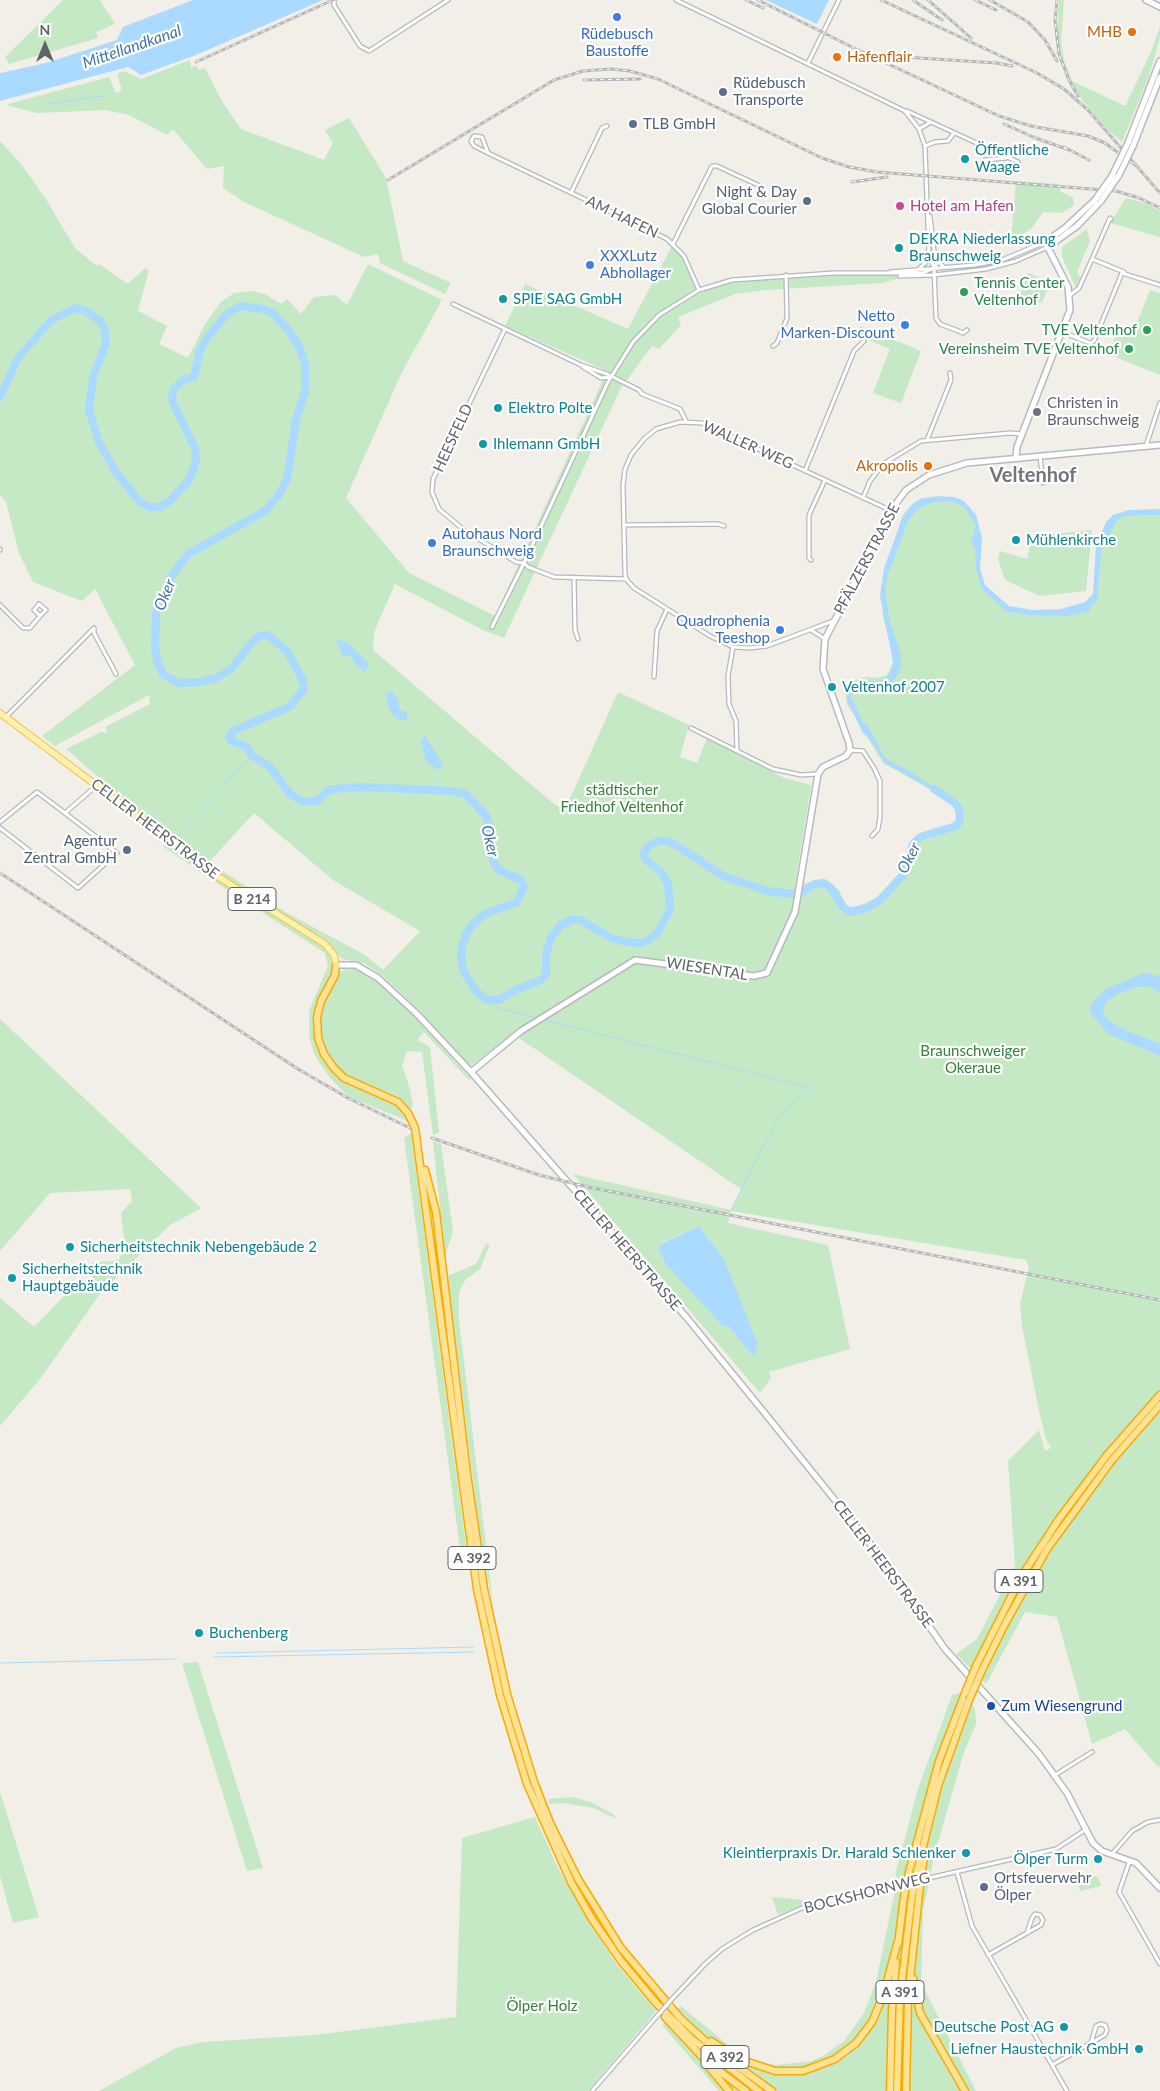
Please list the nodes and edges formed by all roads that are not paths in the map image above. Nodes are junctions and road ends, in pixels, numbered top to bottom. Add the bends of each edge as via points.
1 (448, 0) edge
2 (676, 0) edge
3 (839, 0) edge
4 (1146, 0) edge
5 (334, 1) edge
6 (1160, 7) edge
7 (1160, 61) edge
8 (808, 63) junction
9 (1160, 78) edge
10 (905, 110) junction
11 (932, 122) junction
12 (607, 126) dead end
13 (919, 129) junction
14 (954, 133) junction
15 (1130, 145) junction
16 (925, 146) junction
17 (990, 150) junction
18 (488, 153) junction
19 (1008, 158) junction
20 (1018, 162) dead end
21 (758, 185) dead end
22 (571, 193) junction
23 (929, 214) junction
24 (1111, 219) dead end
25 (672, 244) junction
26 (1046, 244) junction
27 (929, 254) junction
28 (1092, 258) junction
29 (938, 262) junction
30 (934, 268) junction
31 (945, 268) junction
32 (919, 269) junction
33 (1124, 272) junction
34 (884, 273) junction
35 (786, 275) junction
36 (934, 275) junction
37 (1160, 285) edge
38 (700, 290) junction
39 (1069, 296) junction
40 (453, 304) dead end
41 (505, 329) junction
42 (967, 330) dead end
43 (1062, 332) junction
44 (864, 341) dead end
45 (773, 346) dead end
46 (950, 373) dead end
47 (611, 377) junction
48 (1160, 403) edge
49 (686, 421) junction
50 (1022, 434) junction
51 (927, 440) junction
52 (1160, 445) edge
53 (1146, 446) junction
54 (1040, 455) junction
55 (1016, 457) junction
56 (805, 471) junction
57 (825, 480) junction
58 (1043, 483) dead end
59 (863, 498) junction
60 (892, 511) junction
61 (624, 525) junction
62 (724, 526) dead end
63 (811, 560) dead end
64 (524, 563) junction
65 (574, 578) junction
66 (626, 579) junction
67 (0, 605) edge
68 (667, 609) junction
69 (40, 616) dead end
70 (834, 620) junction
71 (492, 627) dead end
72 (810, 630) junction
73 (578, 639) dead end
74 (826, 639) junction
75 (733, 647) junction
76 (116, 674) dead end
77 (654, 677) dead end
78 (0, 713) edge
79 (6, 718) junction
80 (691, 728) dead end
81 (850, 750) junction
82 (737, 751) junction
83 (818, 774) junction
84 (97, 786) junction
85 (65, 814) junction
86 (0, 822) edge
87 (0, 828) edge
88 (872, 836) dead end
89 (336, 965) junction
90 (470, 1072) junction
91 (420, 1157) junction
92 (1160, 1395) edge
93 (1160, 1405) edge
94 (1074, 1504) junction
95 (979, 1668) junction
96 (1092, 1752) dead end
97 (1055, 1775) junction
98 (1160, 1820) edge
99 (1085, 1830) junction
100 (1112, 1854) junction
101 (1130, 1860) junction
102 (957, 1872) junction
103 (1160, 1888) edge
104 (916, 1894) junction
105 (1027, 1933) junction
106 (898, 1942) junction
107 (912, 1954) junction
108 (988, 1955) junction
109 (1160, 1964) edge
110 (656, 2004) junction
111 (681, 2019) junction
112 (1091, 2043) junction
113 (706, 2061) junction
114 (1052, 2065) junction
115 (592, 2091) edge
116 (729, 2091) edge
117 (746, 2091) edge
118 (759, 2091) edge
119 (772, 2091) edge
120 (890, 2091) edge
121 (897, 2091) edge
122 (906, 2091) edge
123 (965, 2091) edge
124 (1067, 2091) edge

1 - 5 street via 369,51 360,46
2 - 8 street
3 - 8 street
4 - 6 street
7 - 15 street
8 - 10 street
9 - 15 street
10 - 11 street
10 - 13 street
11 - 13 street
11 - 14 street
12 - 22 street, AM HAFEN via 602,128
13 - 16 street
14 - 16 street via 948,141
14 - 17 street
15 - 26 street, bridge via 1095,200
15 - 26 street, bridge via 1119,175 1101,201 1077,226
16 - 23 street
17 - 19 street
17 - 19 street via 984,160
18 - 18 street, AM HAFEN via 472,144 474,136 482,137
18 - 22 street, AM HAFEN
19 - 20 street
21 - 25 street, AM HAFEN via 712,166
22 - 25 street, AM HAFEN via 660,235
23 - 27 street
23 - 29 street
24 - 28 street
25 - 38 street, AM HAFEN via 687,262
26 - 31 street via 1002,260
26 - 36 street via 1003,266
26 - 39 street via 1065,280
27 - 30 street
27 - 32 street
28 - 33 street
28 - 39 street via 1079,288
29 - 30 street
29 - 31 street
30 - 31 street
30 - 32 street
30 - 34 street via 923,273
30 - 36 street
32 - 34 street
33 - 37 street
33 - 43 street via 1094,341 1090,343
34 - 35 street
34 - 36 street
35 - 38 street via 732,280
35 - 45 street via 787,318
36 - 42 street via 936,320 963,333
38 - 47 street via 670,306 649,324 625,352
39 - 43 street via 1070,310
40 - 41 street, WALLER WEG
41 - 47 street, WALLER WEG via 602,378
41 - 64 street, HEESFELD via 433,479 432,492 439,509 464,530 516,562
43 - 50 street
44 - 56 street via 854,352
46 - 51 street via 951,380
47 - 49 street, WALLER WEG via 680,409
47 - 64 street
48 - 53 street
49 - 56 street, WALLER WEG via 718,429
49 - 61 street via 656,429 631,455 624,478
50 - 51 street
50 - 55 street
51 - 59 street via 883,464 870,481
52 - 53 street, PFÄLZERSTRASSE
53 - 54 street, PFÄLZERSTRASSE
54 - 55 street, PFÄLZERSTRASSE
54 - 58 street
55 - 60 street, PFÄLZERSTRASSE via 960,464 929,474 906,490
56 - 57 street, WALLER WEG
57 - 59 street, WALLER WEG
57 - 63 street via 809,515
59 - 60 street, WALLER WEG
60 - 70 street, PFÄLZERSTRASSE
61 - 62 street
61 - 66 street
64 - 65 street, HEESFELD via 546,575
64 - 71 street
65 - 66 street, HEESFELD
65 - 73 street
66 - 68 street via 634,588
67 - 69 street via 23,628 30,628
68 - 75 street
68 - 77 street via 657,631
70 - 72 street
70 - 74 street, PFÄLZERSTRASSE
72 - 74 street
72 - 75 street via 760,647
74 - 81 street, PFÄLZERSTRASSE via 824,670
75 - 82 street via 728,682 729,704 736,721
76 - 79 street via 94,628
78 - 79 main road, CELLER HEERSTRASSE / B 214
79 - 84 main road, CELLER HEERSTRASSE / B 214
80 - 82 street
81 - 83 street via 846,756 823,767
81 - 88 street via 863,751 880,781 880,817 878,829
82 - 83 street via 780,771
83 - 90 street, WIESENTAL via 792,918 764,975 635,960 521,1031
84 - 85 street
84 - 89 main road, CELLER HEERSTRASSE / B 214 via 236,889 325,944 334,955
85 - 86 street via 37,792
85 - 87 street via 117,853 78,888
89 - 90 street, CELLER HEERSTRASSE via 356,964 378,978 418,1014
89 - 91 highway via 335,975 318,1011 317,1033 321,1048 344,1078 390,1097 406,1110 415,1128
90 - 97 street, CELLER HEERSTRASSE via 708,1343 880,1556 945,1649
91 - 110 highway, A 392 via 469,1538 504,1712 533,1798 571,1882 612,1949
91 - 111 highway, A 392 via 435,1205 476,1538 494,1639 518,1734 550,1822 588,1898 621,1948
92 - 94 highway, A 391 via 1107,1455
93 - 94 highway, A 391
94 - 95 highway, A 391 via 1022,1577
95 - 104 highway, A 391, bridge via 932,1810
95 - 106 highway, A 391, bridge via 964,1693 939,1761 909,1872
96 - 97 street
97 - 99 street, CELLER HEERSTRASSE
98 - 100 street via 1148,1822 1132,1831
99 - 100 street, CELLER HEERSTRASSE via 1096,1847
99 - 102 street, BOCKSHORNWEG via 1056,1849
100 - 101 street, CELLER HEERSTRASSE
101 - 103 street, CELLER HEERSTRASSE
101 - 109 street via 1119,1892
102 - 108 street via 969,1920
102 - 115 street, BOCKSHORNWEG, bridge via 826,1901 753,1930 722,1949 672,1999
104 - 107 highway
104 - 121 highway, A 391 via 900,1996
105 - 105 street via 1042,1925 1040,1915 1033,1916
105 - 108 street
106 - 111 highway via 883,1996 868,2029 843,2054 821,2065 793,2072 761,2068 724,2050
106 - 120 highway, A 391
107 - 122 highway
107 - 123 highway via 914,1988 920,2013
108 - 114 street
110 - 113 highway, A 392
110 - 118 highway via 715,2059
111 - 119 highway, A 392 via 719,2053
112 - 112 street via 1105,2035 1105,2025 1096,2026
112 - 114 street
113 - 116 highway
113 - 117 highway, A 392
114 - 124 street

